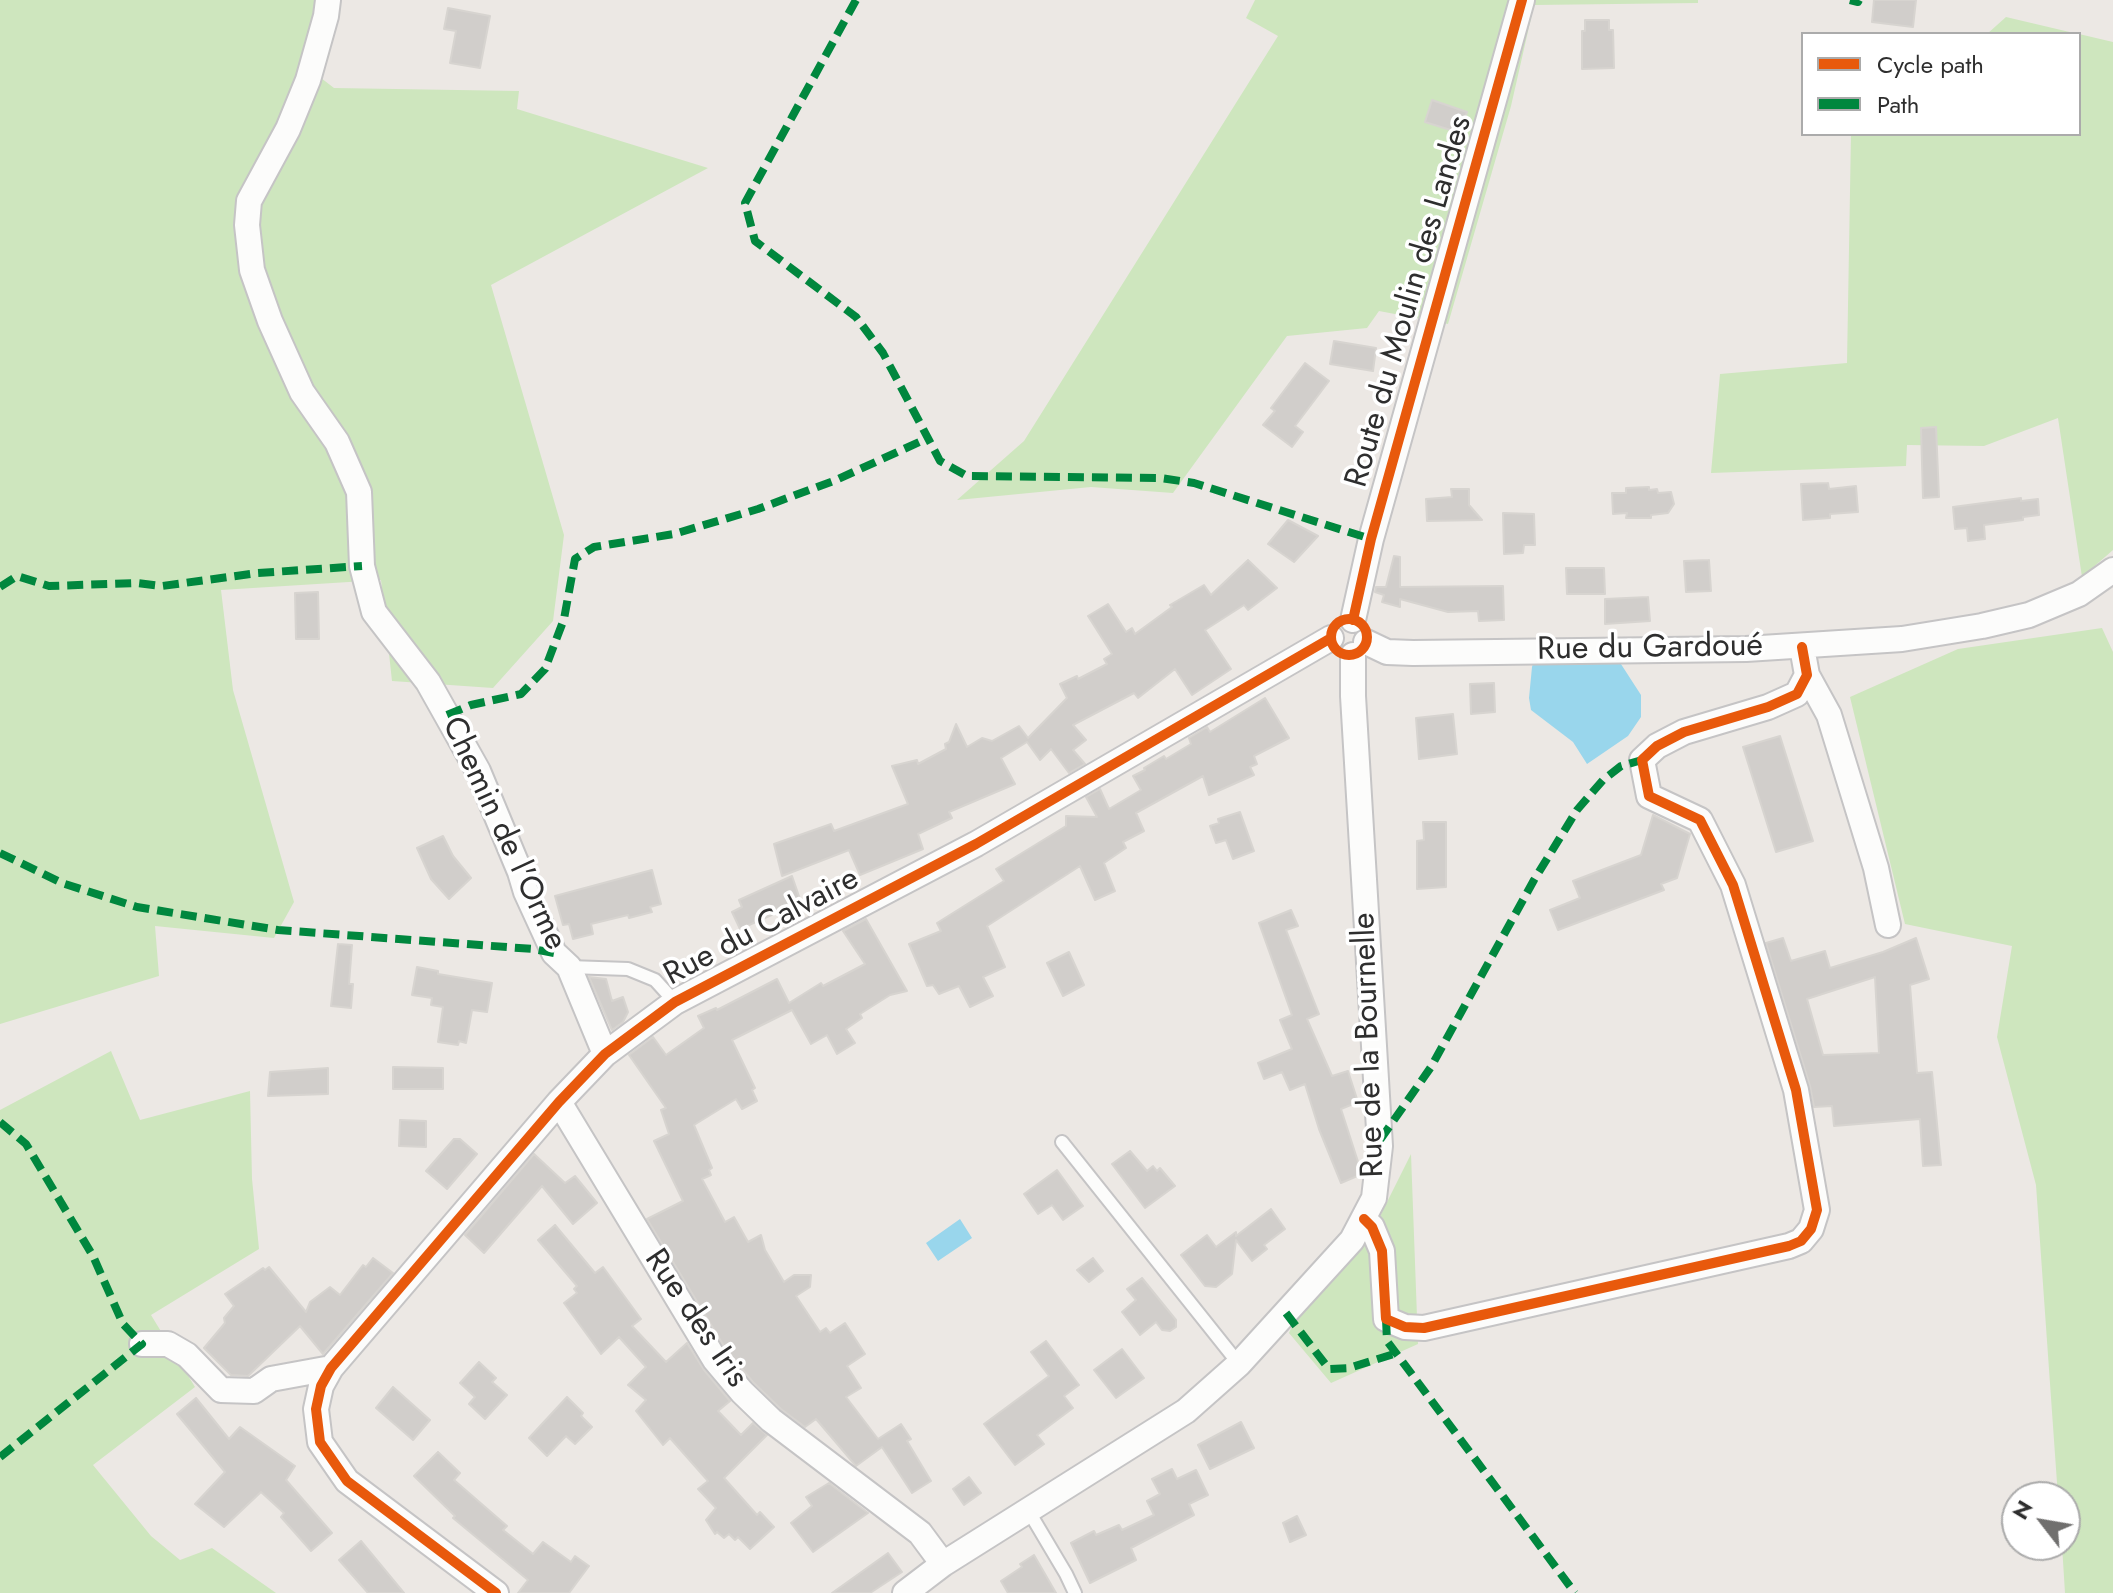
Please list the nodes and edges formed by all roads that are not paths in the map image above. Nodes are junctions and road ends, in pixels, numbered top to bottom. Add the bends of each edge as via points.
1 (328, 0) edge
2 (1522, 0) edge
3 (2113, 570) edge
4 (1353, 620) junction
5 (1331, 638) junction
6 (1802, 647) junction
7 (1360, 649) junction
8 (1807, 675) junction
9 (1888, 925) dead end
10 (569, 967) junction
11 (675, 1002) junction
12 (605, 1054) junction
13 (559, 1102) junction
14 (1062, 1142) dead end
15 (1364, 1219) junction
16 (142, 1344) dead end
17 (1239, 1364) junction
18 (331, 1368) junction
19 (1028, 1510) junction
20 (943, 1564) junction
21 (496, 1593) edge
22 (905, 1593) edge
23 (1075, 1593) edge

1 - 10 street, Chemin de l'Orme via 308,80 249,201 252,270 302,392 337,442 359,492 362,566 374,612 428,682 478,771 554,953
2 - 4 street, Route du Moulin des Landes
3 - 6 street, Rue du Gardoué via 2079,594 2029,615 1902,639
4 - 5 street via 1337,623
4 - 7 street via 1366,631
5 - 7 street via 1338,652
5 - 11 street, Rue du Calvaire via 976,844
6 - 7 street, Rue du Gardoué via 1413,653
6 - 8 street
7 - 15 street, Rue de la Bournelle via 1353,696 1380,1146 1374,1198
8 - 9 street via 1829,715
8 - 15 street via 1797,694 1684,732 1642,760 1649,796 1700,820 1733,885 1796,1090 1817,1210 1811,1229 1789,1246 1424,1328 1386,1319 1382,1251
10 - 11 lane via 628,969 655,980
10 - 12 street, Chemin de l'Orme
11 - 12 street, Rue du Calvaire
12 - 13 street, Rue du Calvaire
13 - 18 street, Rue du Calvaire
13 - 20 street, Rue des Iris via 715,1360 771,1420 920,1533
14 - 17 lane
15 - 17 street, Rue de la Bournelle via 1352,1240
16 - 18 street via 168,1344 187,1355 221,1390 254,1391 271,1379
17 - 19 street, Rue de la Bournelle via 1186,1411
18 - 21 street, Rue du Calvaire via 316,1409 320,1442 347,1481
19 - 20 street, Rue de la Bournelle
19 - 23 lane
20 - 22 street, Rue de la Bournelle

